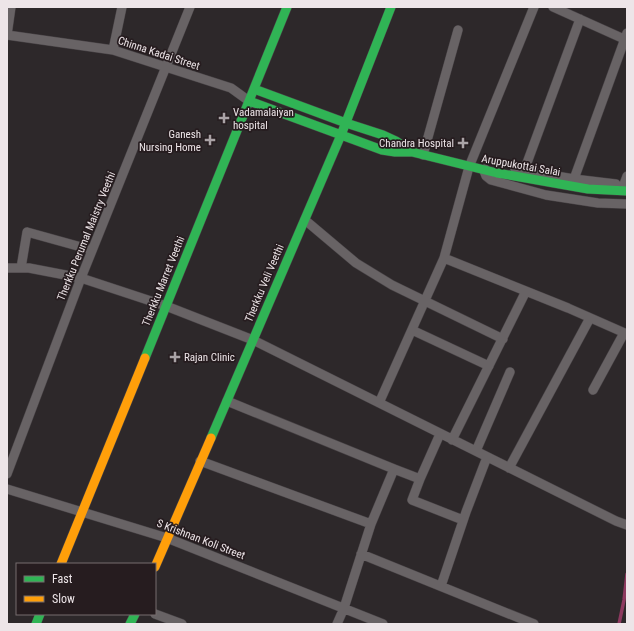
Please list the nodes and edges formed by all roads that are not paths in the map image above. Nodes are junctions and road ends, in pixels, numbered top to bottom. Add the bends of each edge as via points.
1 (11, 7) edge
2 (122, 7) edge
3 (190, 7) edge
4 (287, 7) edge
5 (391, 7) edge
6 (534, 7) edge
7 (553, 7) edge
8 (580, 19) junction
9 (458, 30) dead end
10 (7, 35) edge
11 (626, 36) edge
12 (113, 50) junction
13 (166, 68) junction
14 (231, 88) junction
15 (254, 89) junction
16 (249, 100) junction
17 (346, 123) junction
18 (341, 135) junction
19 (412, 152) junction
20 (423, 155) junction
21 (469, 167) junction
22 (484, 171) junction
23 (524, 171) junction
24 (574, 179) junction
25 (626, 184) edge
26 (627, 204) edge
27 (305, 220) junction
28 (92, 250) junction
29 (444, 258) junction
30 (7, 268) edge
31 (21, 268) junction
32 (81, 278) junction
33 (526, 291) junction
34 (425, 301) junction
35 (166, 306) junction
36 (590, 318) junction
37 (412, 330) junction
38 (625, 333) edge
39 (503, 339) junction
40 (253, 340) junction
41 (489, 366) junction
42 (510, 372) dead end
43 (593, 390) dead end
44 (226, 401) junction
45 (379, 403) junction
46 (440, 434) junction
47 (452, 440) junction
48 (476, 451) junction
49 (487, 457) junction
50 (200, 461) junction
51 (509, 468) junction
52 (394, 470) junction
53 (7, 474) edge
54 (420, 479) junction
55 (7, 490) edge
56 (82, 511) junction
57 (463, 520) junction
58 (371, 524) junction
59 (626, 524) edge
60 (167, 538) junction
61 (361, 554) junction
62 (61, 563) edge
63 (156, 565) edge
64 (442, 586) junction
65 (344, 608) junction
66 (156, 614) edge
67 (134, 615) edge
68 (130, 624) edge
69 (182, 624) edge
70 (337, 624) edge
71 (383, 624) edge
72 (534, 624) edge

1 - 10 street
2 - 12 street
3 - 13 street, Therkku Perumal Maistry Veethi
4 - 15 main road, Therkku Marret Veethi
5 - 17 main road, Therkku Veli Veethi
6 - 21 street
7 - 8 street
8 - 11 street
8 - 23 street
9 - 20 street
10 - 12 street, Chinna Kadai Street
11 - 24 street
12 - 13 street, Chinna Kadai Street
13 - 14 street, Chinna Kadai Street
13 - 28 street, Therkku Perumal Maistry Veethi
14 - 15 street, Chinna Kadai Street
14 - 16 street, Chinna Kadai Street
15 - 16 main road, Therkku Marret Veethi
15 - 17 main road, Aruppukottai Salai
16 - 18 main road, Aruppukottai Salai
16 - 35 main road, Therkku Marret Veethi
17 - 18 main road, Therkku Veli Veethi
17 - 19 main road, Aruppukottai Salai via 383,135
18 - 19 main road, Aruppukottai Salai via 382,150
18 - 27 main road, Therkku Veli Veethi
19 - 20 main road, Aruppukottai Salai
20 - 21 main road, Aruppukottai Salai
21 - 22 main road, Aruppukottai Salai
21 - 29 street
22 - 23 street via 496,167
22 - 25 main road, Aruppukottai Salai via 588,189
22 - 26 street via 486,176 496,182 546,195 598,203
23 - 24 street
24 - 25 street
27 - 34 street via 356,263
27 - 40 main road, Therkku Veli Veethi
28 - 31 street via 27,232
28 - 32 street, Therkku Perumal Maistry Veethi
29 - 33 street
29 - 34 street
30 - 31 street
31 - 32 street
32 - 35 street
32 - 53 street, Therkku Perumal Maistry Veethi
33 - 36 street
33 - 39 street
34 - 37 street
34 - 39 street
35 - 40 street
35 - 56 main road, Therkku Marret Veethi
36 - 38 street
36 - 51 street
37 - 41 street
37 - 45 street
38 - 43 street
39 - 41 street
40 - 44 main road, Therkku Veli Veethi
40 - 45 street
41 - 47 street
42 - 48 street
44 - 50 main road, Therkku Veli Veethi
44 - 52 street
45 - 46 street
46 - 47 street
46 - 54 street
47 - 48 street
48 - 49 street
49 - 51 street
49 - 57 street
50 - 58 street
50 - 60 main road, Therkku Veli Veethi
51 - 59 street
52 - 54 street
52 - 58 street
54 - 57 street via 412,500
55 - 56 street, S Krishnan Koli Street
56 - 60 street, S Krishnan Koli Street
56 - 62 main road, Therkku Marret Veethi
57 - 64 street
58 - 61 street
60 - 63 main road, Therkku Veli Veethi
60 - 65 street, S Krishnan Koli Street
61 - 64 street
61 - 65 street
64 - 72 street
65 - 70 street
65 - 71 street, S Krishnan Koli Street
66 - 69 street
67 - 68 main road

